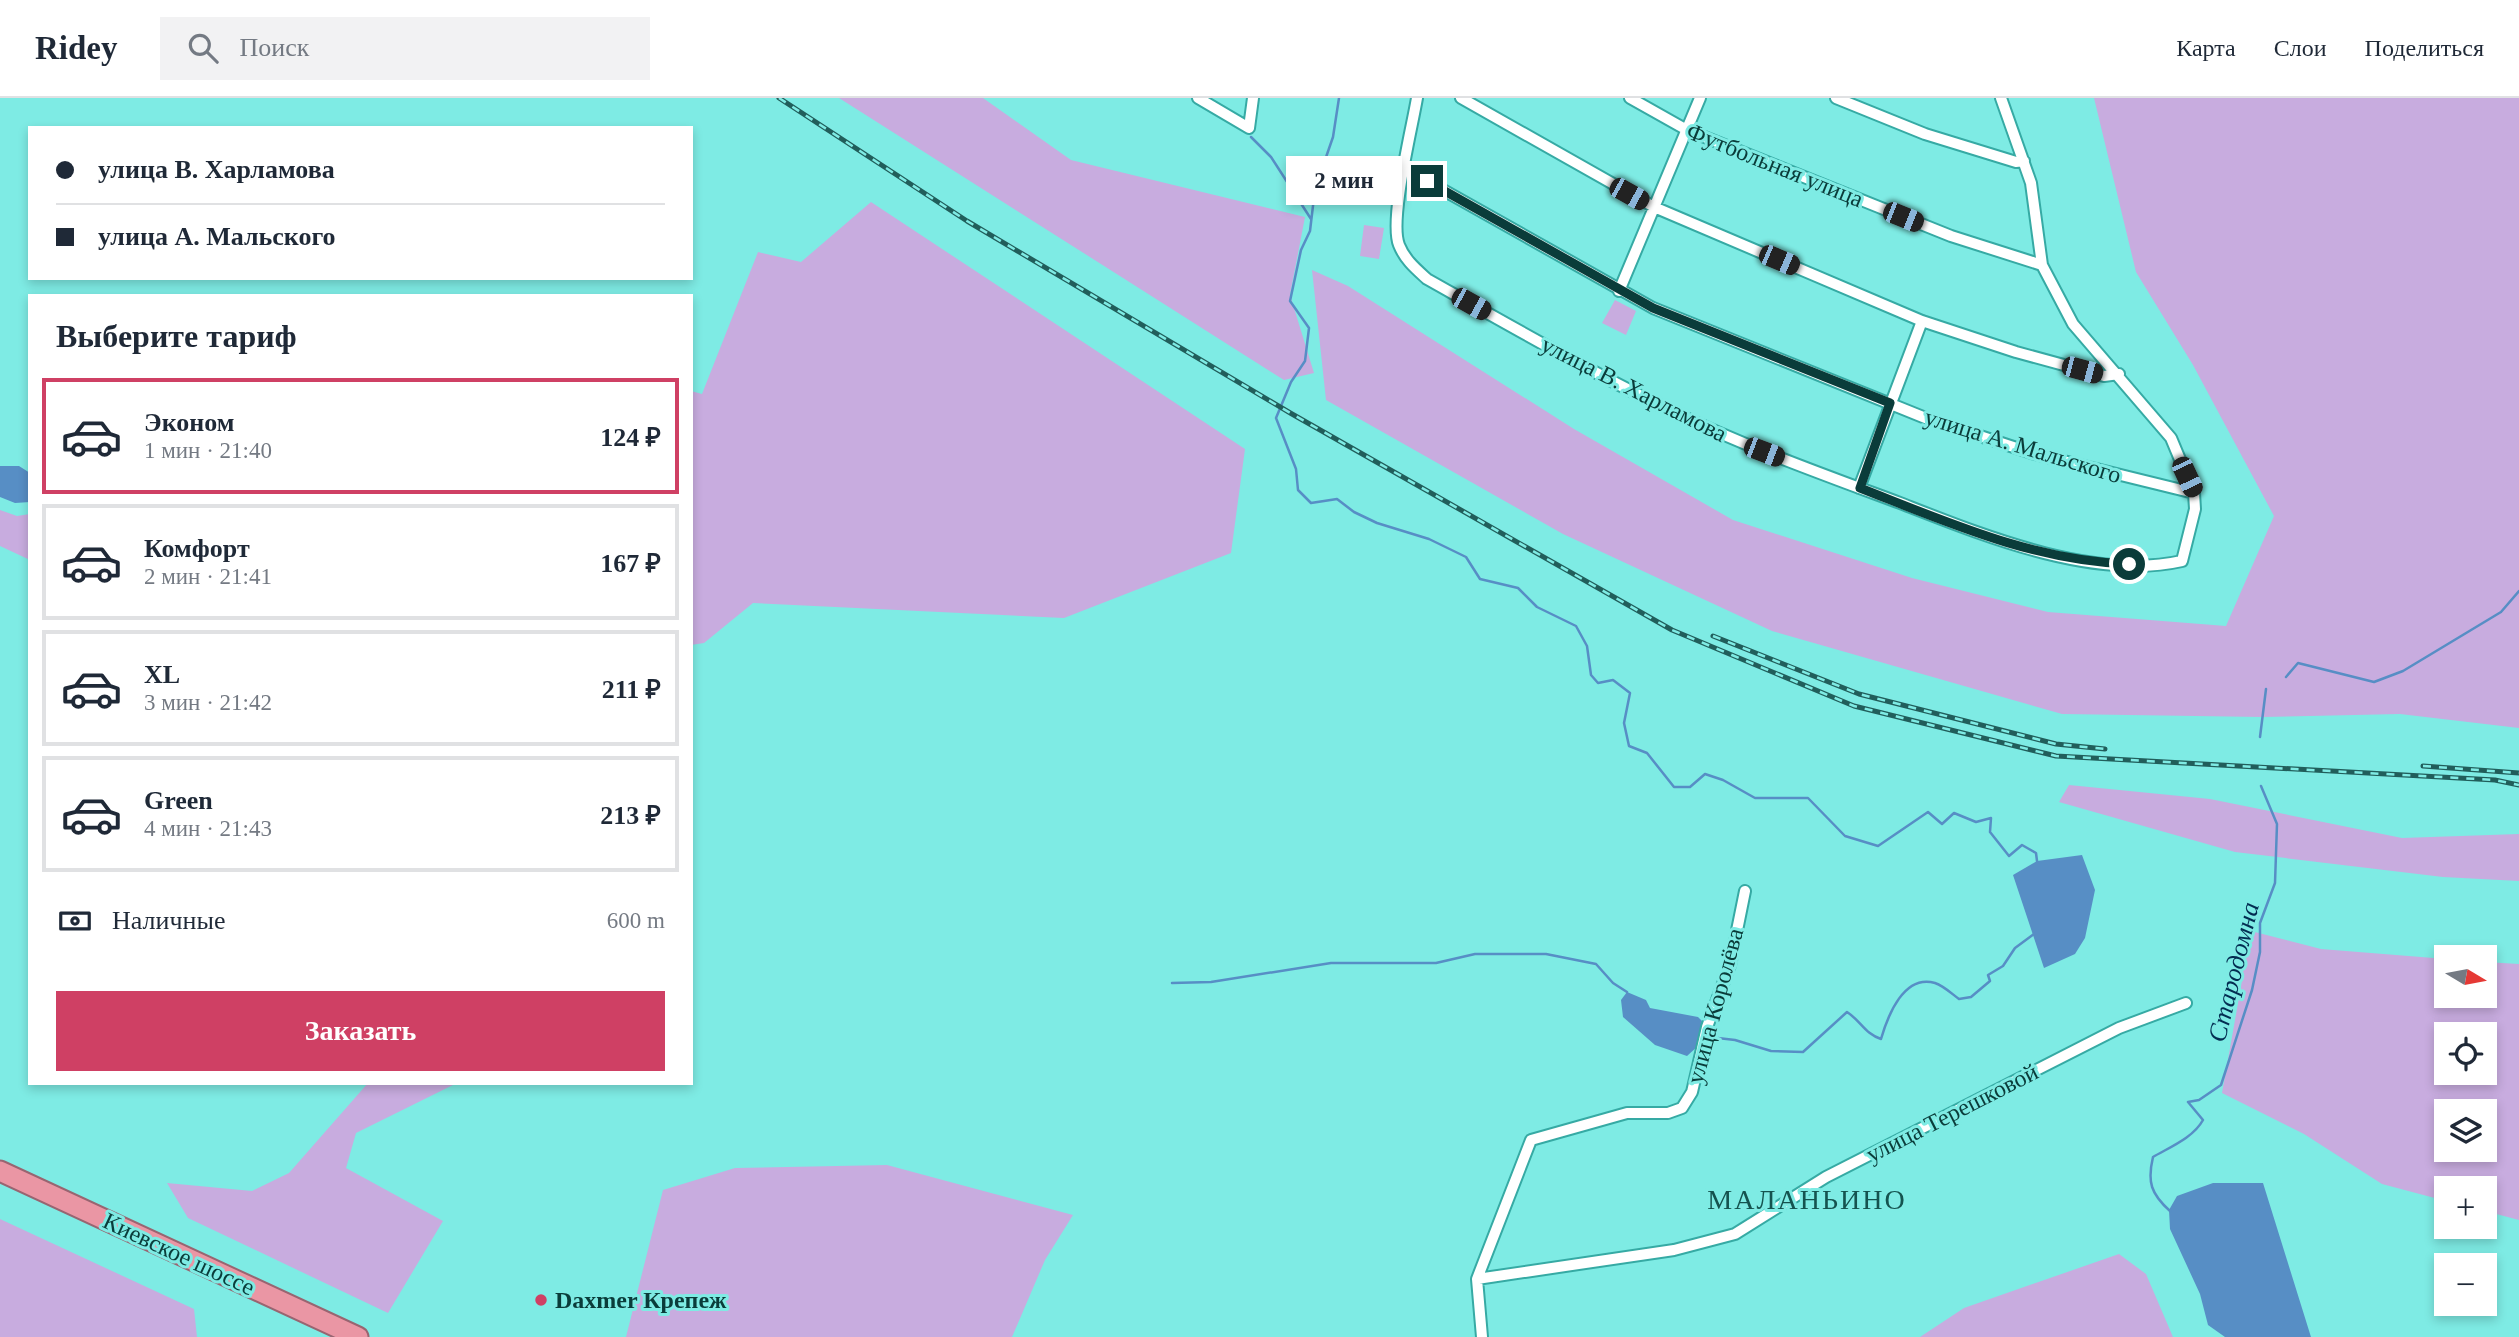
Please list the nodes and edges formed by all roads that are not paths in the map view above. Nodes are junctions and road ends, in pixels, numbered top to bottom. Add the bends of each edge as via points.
1 (1198, 98) edge
2 (1253, 98) edge
3 (1417, 98) edge
4 (1461, 98) edge
5 (1630, 98) edge
6 (1700, 98) edge
7 (1836, 98) edge
8 (2001, 98) edge
9 (1687, 130) junction
10 (2024, 160) junction
11 (1404, 168) junction
12 (1654, 207) junction
13 (2042, 265) junction
14 (1619, 291) junction
15 (1922, 321) junction
16 (2119, 374) junction
17 (1890, 403) junction
18 (1860, 488) junction
19 (2194, 493) junction
20 (1745, 891) dead end
21 (2186, 1003) dead end
22 (0, 1171) edge
23 (1477, 1279) junction
24 (358, 1337) edge
25 (1482, 1337) edge

1 - 2 street via 1250,128
3 - 11 street, улица В. Харламова
4 - 12 street
5 - 9 street, Футбольная улица
6 - 9 street
7 - 10 street via 1925,134 2016,162
8 - 10 street
9 - 12 street
9 - 13 street, Футбольная улица via 1951,236
10 - 13 street
11 - 14 street, улица А. Мальского
11 - 18 street, улица В. Харламова via 1398,242 1406,258 1427,279 1670,411
12 - 14 street
12 - 15 street
13 - 16 street via 2073,324
14 - 17 street, улица А. Мальского
15 - 16 street via 2104,376
15 - 17 street
16 - 19 street via 2172,438
17 - 18 street
17 - 19 street, улица А. Мальского via 2035,454
18 - 19 street, улица В. Харламова via 2024,549 2110,563 2168,564 2182,561 2195,509
20 - 23 street, улица Королёва via 1730,965 1707,1027 1692,1092 1682,1108 1668,1113 1627,1113 1531,1140
21 - 23 street, улица Терешковой via 2119,1028 1825,1177 1735,1234 1674,1250
22 - 24 highway, Киевское шоссе
23 - 25 street

